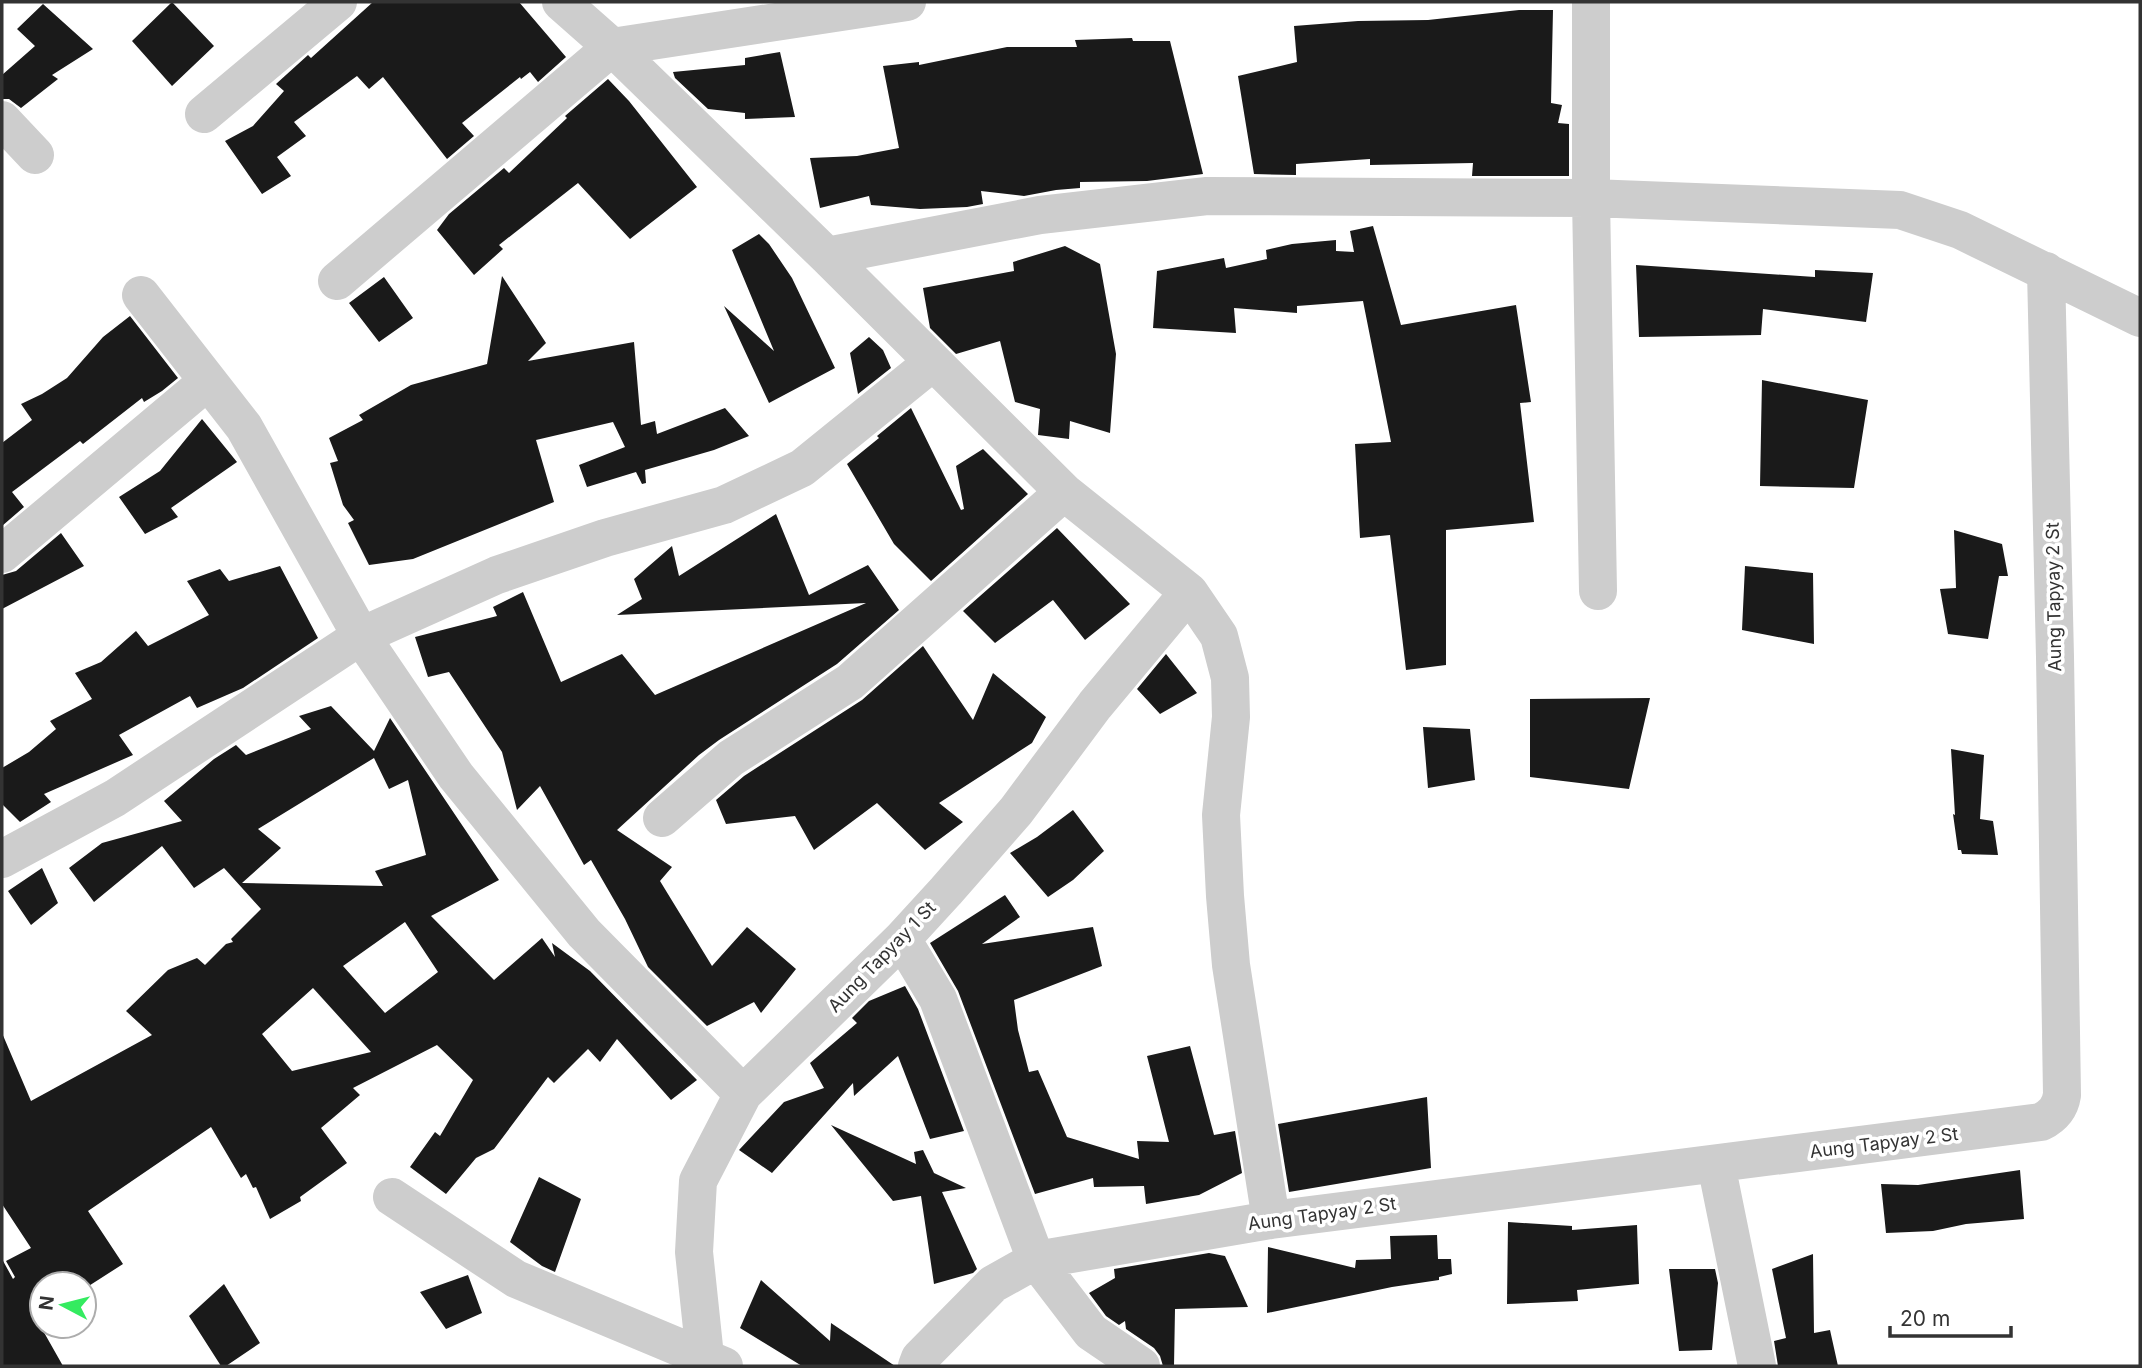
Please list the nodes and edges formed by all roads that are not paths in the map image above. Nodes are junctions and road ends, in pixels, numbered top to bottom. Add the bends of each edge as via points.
1 (338, 2) edge
2 (561, 2) edge
3 (907, 2) edge
4 (1591, 2) edge
5 (612, 47) junction
6 (204, 114) dead end
7 (2, 120) edge
8 (35, 155) dead end
9 (1591, 198) junction
10 (827, 256) junction
11 (2046, 271) junction
12 (337, 281) dead end
13 (141, 295) dead end
14 (2140, 318) edge
15 (933, 362) junction
16 (208, 381) junction
17 (1064, 492) junction
18 (2, 555) edge
19 (1598, 591) dead end
20 (1189, 592) junction
21 (361, 636) junction
22 (662, 818) dead end
23 (2, 859) edge
24 (902, 939) junction
25 (743, 1094) junction
26 (1716, 1164) junction
27 (392, 1197) dead end
28 (1271, 1220) junction
29 (1036, 1260) junction
30 (712, 1364) edge
31 (918, 1366) edge
32 (1141, 1366) edge
33 (1757, 1366) edge

1 - 6 street
2 - 5 street
3 - 5 street
4 - 9 street
5 - 10 street
5 - 12 street
7 - 8 street
9 - 10 street via 1207,196 1040,215
9 - 11 street via 1900,210 1960,230
9 - 19 street
10 - 15 street
11 - 14 street
11 - 26 street, Aung Tapyay 2 St via 2060,1104 2042,1122
13 - 16 street
15 - 17 street
15 - 21 street via 802,468 724,505 605,538 497,575
16 - 18 street
16 - 21 street via 244,427
17 - 20 street
17 - 22 street via 850,682 731,758
20 - 24 street, Aung Tapyay 1 St via 1094,705 1016,811
20 - 28 street via 1220,636 1230,678 1231,718 1221,815 1225,896 1231,965
21 - 23 street via 115,798
21 - 25 street via 456,776 584,933
24 - 25 street, Aung Tapyay 1 St
24 - 29 street via 938,999
25 - 30 street, Aung Tapyay 1 St via 698,1181 694,1252
26 - 28 street, Aung Tapyay 2 St
26 - 33 street
27 - 30 street via 516,1279
28 - 29 street, Aung Tapyay 2 St
29 - 31 street, Aung Tapyay 2 St via 993,1284 920,1358
29 - 32 street via 1091,1332

